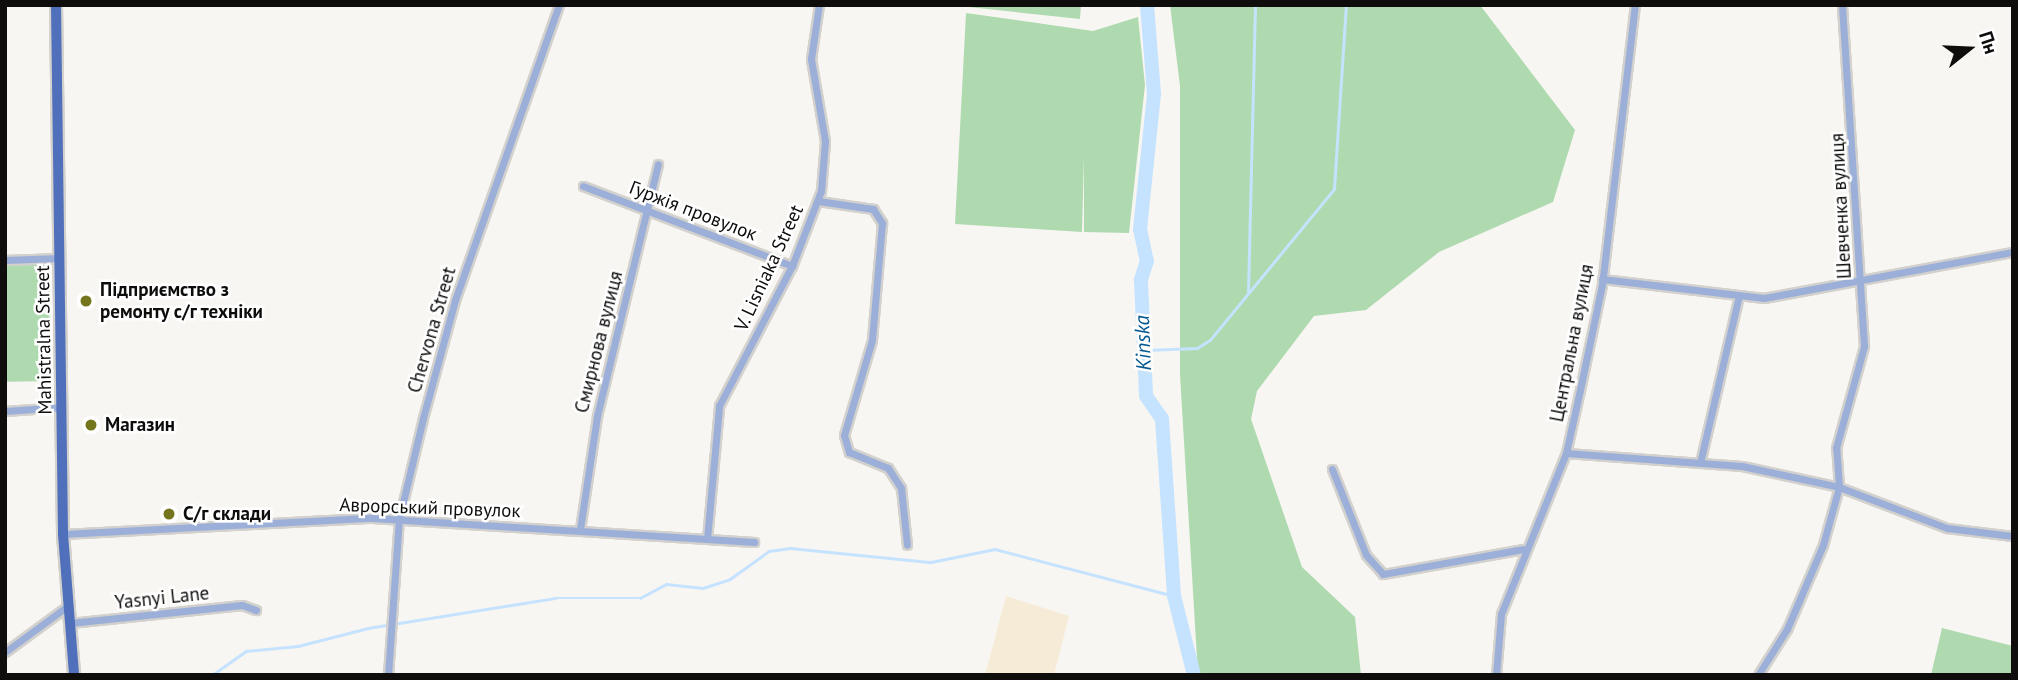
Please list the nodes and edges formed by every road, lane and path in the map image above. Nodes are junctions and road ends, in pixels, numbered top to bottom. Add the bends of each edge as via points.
1 (56, 5) edge
2 (559, 5) edge
3 (819, 5) edge
4 (1635, 5) edge
5 (1842, 5) edge
6 (658, 163) dead end
7 (583, 186) dead end
8 (818, 201) junction
9 (648, 211) junction
10 (2013, 252) edge
11 (60, 258) junction
12 (5, 260) edge
13 (792, 266) junction
14 (1602, 279) junction
15 (1859, 282) junction
16 (1739, 296) junction
17 (62, 407) junction
18 (5, 411) edge
19 (1566, 453) junction
20 (1700, 463) junction
21 (1332, 469) dead end
22 (1839, 487) junction
23 (399, 519) junction
24 (580, 529) junction
25 (63, 534) junction
26 (2013, 536) edge
27 (707, 538) junction
28 (754, 542) dead end
29 (907, 545) dead end
30 (1523, 549) junction
31 (69, 606) junction
32 (256, 610) dead end
33 (70, 623) junction
34 (5, 652) edge
35 (74, 675) edge
36 (388, 675) edge
37 (1496, 675) edge
38 (1758, 675) edge

1 - 11 main road, Mahistralna Street
2 - 23 street, Chervona Street via 455,300
3 - 8 street, V. Lisniaka Street via 811,59 825,141
4 - 14 street, Центральна вулиця
5 - 15 street, Шевченка вулиця
6 - 9 street, Смирнова вулиця
7 - 9 street, Гуржія провулок
8 - 13 street, V. Lisniaka Street
8 - 29 street via 873,209 882,223 872,340 844,435 849,452 895,477 907,503
9 - 13 street, Гуржія провулок
9 - 24 street, Смирнова вулиця via 597,416
10 - 15 street
11 - 12 street
11 - 17 main road, Mahistralna Street
13 - 27 street, V. Lisniaka Street via 719,407
14 - 16 street
14 - 19 street, Центральна вулиця
15 - 16 street via 1788,296
15 - 22 street, Шевченка вулиця via 1866,335 1836,448
16 - 20 street
17 - 18 street
17 - 25 main road, Mahistralna Street
19 - 20 street
19 - 30 street, Центральна вулиця
20 - 22 street
21 - 30 street via 1366,555 1383,574
22 - 26 street via 1947,528
22 - 38 street, Шевченка вулиця via 1787,629
23 - 24 street, Аврорський провулок
23 - 25 street, Аврорський провулок
23 - 36 street, Chervona Street
24 - 27 street, Аврорський провулок
25 - 31 main road, Mahistralna Street
27 - 28 street, Аврорський провулок
30 - 37 street, Центральна вулиця via 1500,614
31 - 33 main road, Mahistralna Street
31 - 34 street
32 - 33 street, Yasnyi Lane via 242,605
33 - 35 main road, Mahistralna Street

